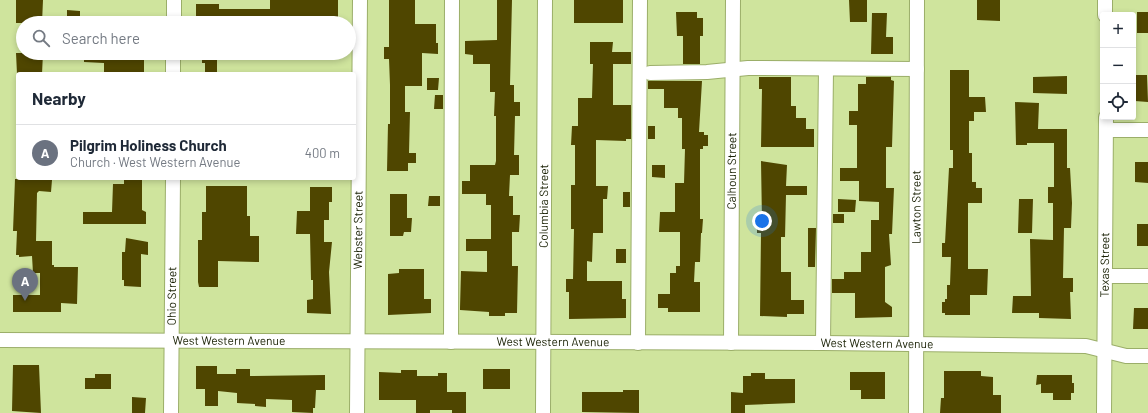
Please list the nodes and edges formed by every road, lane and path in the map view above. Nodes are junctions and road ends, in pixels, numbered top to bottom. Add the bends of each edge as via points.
1 (174, 0) edge
2 (360, 0) edge
3 (452, 0) edge
4 (545, 0) edge
5 (640, 0) edge
6 (733, 0) edge
7 (917, 0) edge
8 (1105, 0) edge
9 (1106, 12) edge
10 (174, 16) edge
11 (174, 60) edge
12 (826, 69) junction
13 (917, 69) junction
14 (732, 70) junction
15 (173, 72) edge
16 (650, 73) dead end
17 (1106, 123) edge
18 (1148, 130) edge
19 (173, 180) edge
20 (1106, 276) junction
21 (1148, 276) edge
22 (0, 340) edge
23 (172, 341) junction
24 (358, 341) junction
25 (451, 342) junction
26 (544, 343) junction
27 (638, 343) junction
28 (731, 343) junction
29 (823, 343) junction
30 (916, 344) junction
31 (1105, 350) junction
32 (1148, 356) edge
33 (171, 413) edge
34 (357, 413) edge
35 (543, 413) edge
36 (916, 413) edge
37 (1104, 413) edge

1 - 10 street
2 - 24 street, Webster Street
3 - 25 street
4 - 26 street, Columbia Street
5 - 27 street
6 - 14 street, Calhoun Street
7 - 13 street, Lawton Street
8 - 9 street
11 - 15 street
12 - 13 street
12 - 14 street
12 - 29 street
13 - 30 street, Lawton Street
14 - 16 street
14 - 28 street, Calhoun Street
17 - 18 street
17 - 20 street, Texas Street
19 - 23 street, Ohio Street
20 - 21 street
20 - 31 street, Texas Street
22 - 23 street, West Western Avenue
23 - 24 street, West Western Avenue
23 - 33 street, Ohio Street
24 - 25 street, West Western Avenue
24 - 34 street, Webster Street
25 - 26 street, West Western Avenue
26 - 27 street, West Western Avenue
26 - 35 street, Columbia Street
27 - 28 street, West Western Avenue
28 - 29 street, West Western Avenue
29 - 30 street, West Western Avenue
30 - 31 street, West Western Avenue via 1086,346
30 - 36 street, Lawton Street
31 - 32 street, West Western Avenue via 1126,356
31 - 37 street, Texas Street

